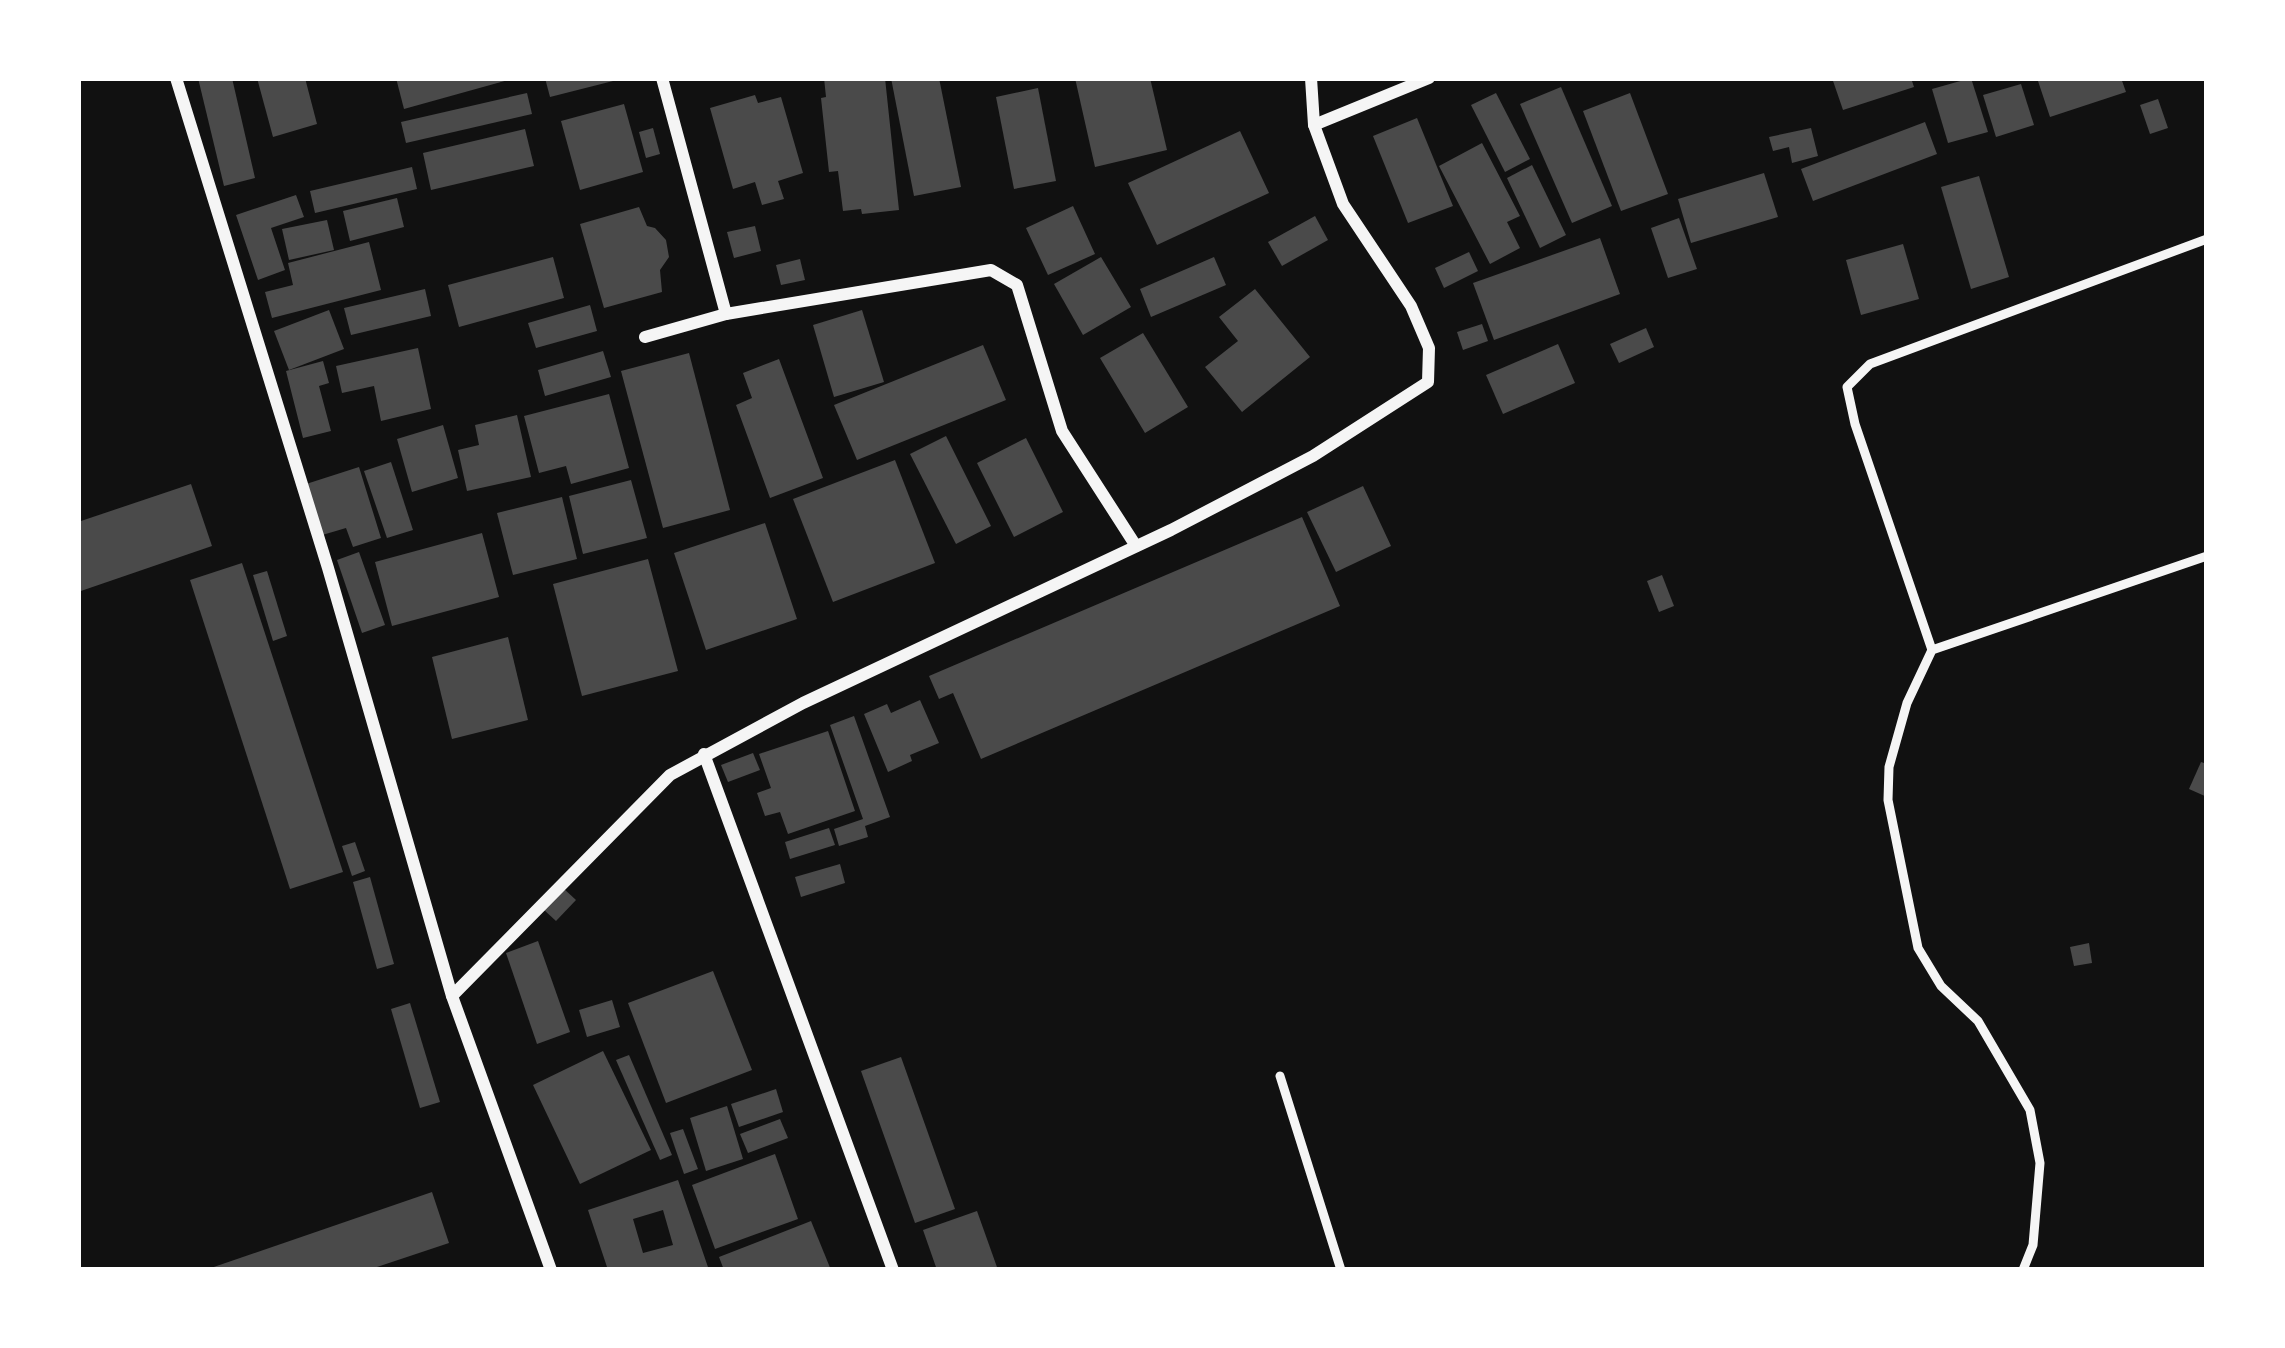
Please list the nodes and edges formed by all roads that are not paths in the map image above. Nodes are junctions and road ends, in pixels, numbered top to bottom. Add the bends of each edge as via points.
1 (176, 78) edge
2 (662, 78) edge
3 (1311, 78) edge
4 (1429, 78) edge
5 (1314, 125) junction
6 (2207, 239) edge
7 (726, 314) junction
8 (645, 337) dead end
9 (1136, 546) junction
10 (2207, 556) edge
11 (1932, 650) junction
12 (704, 754) junction
13 (452, 996) junction
14 (1280, 1076) dead end
15 (551, 1270) edge
16 (893, 1270) edge
17 (1341, 1270) edge
18 (2023, 1270) edge

1 - 13 street
2 - 7 street
3 - 5 street
4 - 5 street
5 - 9 street via 1343,203 1411,306 1429,348 1428,382 1313,456
6 - 11 lane via 1870,364 1847,387
7 - 8 street
7 - 9 street via 991,270 1017,285 1062,431
9 - 12 street
10 - 11 lane
11 - 18 lane via 1907,703 1888,800 1918,949 1941,986 1978,1021 2030,1110 2040,1163
12 - 13 street via 670,775
12 - 16 street
13 - 15 street
14 - 17 lane

